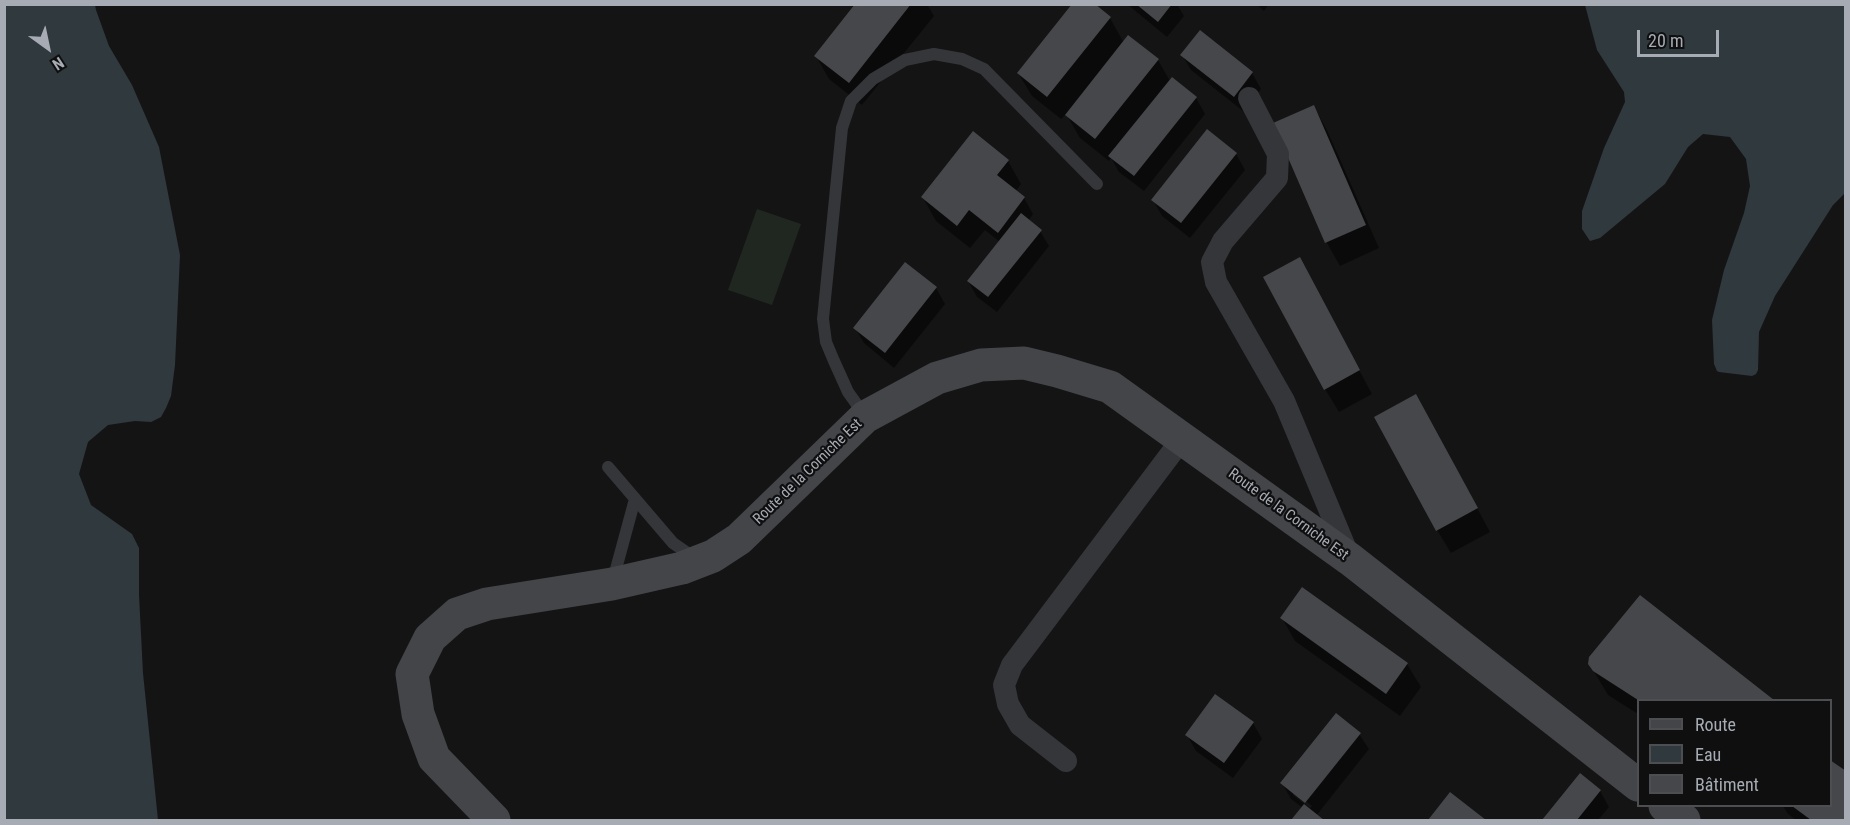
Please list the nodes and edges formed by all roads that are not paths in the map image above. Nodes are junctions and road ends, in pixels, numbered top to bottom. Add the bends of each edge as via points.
1 (1249, 98) dead end
2 (1096, 184) dead end
3 (866, 417) junction
4 (1182, 439) junction
5 (608, 468) dead end
6 (635, 499) junction
7 (1351, 560) junction
8 (700, 561) junction
9 (612, 584) junction
10 (1066, 760) dead end
11 (1637, 784) edge
12 (494, 820) edge

1 - 7 street via 1278,154 1277,178 1223,241 1212,262 1216,282 1284,401
2 - 3 lane via 984,69 962,60 934,54 905,60 873,79 852,100 842,128 823,319 834,361 848,392
3 - 4 street, Route de la Corniche Est via 937,378 981,365 1024,363 1110,387
3 - 8 street, Route de la Corniche Est via 739,539
4 - 7 street, Route de la Corniche Est
4 - 10 street via 1012,665 1004,685 1008,704 1020,725
5 - 6 lane
6 - 8 lane via 673,543
6 - 9 lane
7 - 11 street, Route de la Corniche Est
8 - 9 street, Route de la Corniche Est
9 - 12 street, Route de la Corniche Est via 487,604 457,614 430,638 412,674 418,714 434,758

